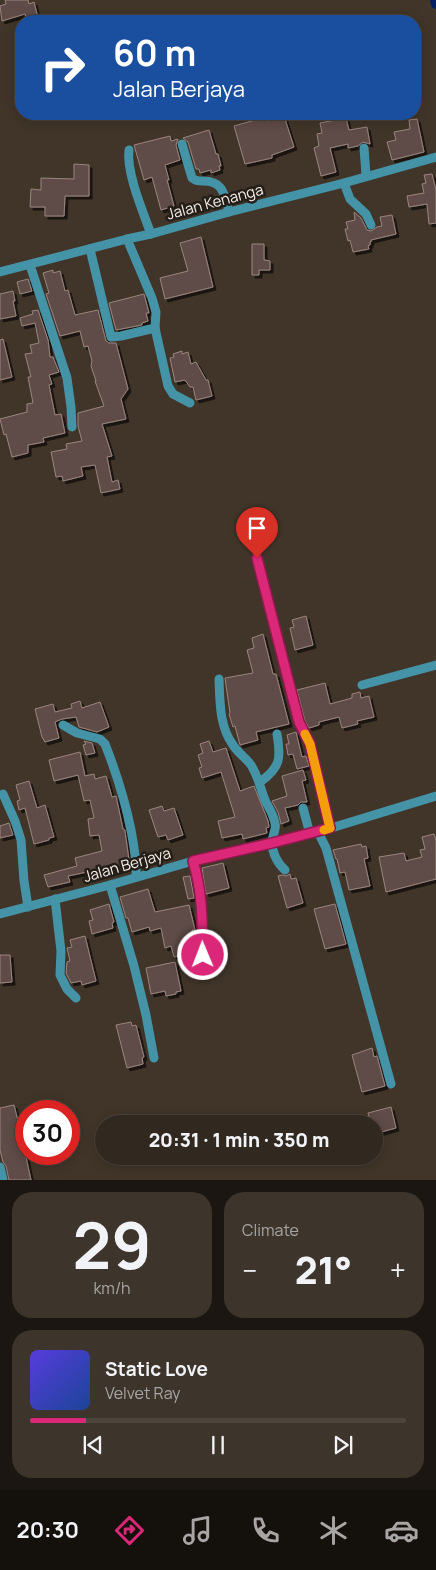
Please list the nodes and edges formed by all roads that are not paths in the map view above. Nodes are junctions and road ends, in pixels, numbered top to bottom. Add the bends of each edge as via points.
1 (182, 144) dead end
2 (364, 148) dead end
3 (129, 150) dead end
4 (436, 157) edge
5 (366, 175) junction
6 (344, 183) junction
7 (229, 212) junction
8 (371, 225) dead end
9 (150, 234) junction
10 (127, 239) junction
11 (90, 249) junction
12 (30, 265) junction
13 (0, 272) edge
14 (155, 328) junction
15 (190, 403) dead end
16 (72, 427) dead end
17 (257, 558) dead end
18 (436, 666) edge
19 (220, 679) dead end
20 (362, 685) dead end
21 (63, 725) dead end
22 (278, 734) dead end
23 (260, 782) junction
24 (3, 794) dead end
25 (436, 796) edge
26 (303, 808) dead end
27 (330, 828) junction
28 (314, 833) junction
29 (272, 843) junction
30 (193, 861) junction
31 (285, 870) dead end
32 (136, 877) junction
33 (110, 885) junction
34 (55, 899) junction
35 (28, 907) junction
36 (0, 914) edge
37 (203, 955) dead end
38 (76, 998) dead end
39 (154, 1058) dead end
40 (391, 1084) dead end
41 (0, 1167) edge
42 (4, 1180) edge

1 - 7 street via 192,178 214,181 219,185
2 - 5 street
3 - 9 street via 128,159 136,191
4 - 5 street, Jalan Kenanga
5 - 6 street, Jalan Kenanga
6 - 7 street, Jalan Kenanga
6 - 8 street via 350,199 366,214
7 - 9 street, Jalan Kenanga
9 - 10 street, Jalan Kenanga
10 - 11 street, Jalan Kenanga
10 - 14 street via 152,298 156,312
11 - 12 street, Jalan Kenanga
11 - 14 street via 111,337
12 - 13 street, Jalan Kenanga
12 - 16 street via 67,378
14 - 15 street via 168,386 174,394
17 - 27 street via 299,722 310,744
18 - 20 street
19 - 23 street via 220,710 225,728 232,745 250,763
21 - 32 street via 77,733 100,739 104,744 126,807 137,864
22 - 23 street via 280,758 270,775
23 - 29 street via 276,822
24 - 35 street via 21,840
25 - 27 street, Jalan Berjaya
26 - 28 street
27 - 28 street, Jalan Berjaya
28 - 29 street, Jalan Berjaya
28 - 40 street via 326,848
29 - 30 street, Jalan Berjaya
29 - 31 street via 279,864
30 - 32 street, Jalan Berjaya
30 - 37 street via 202,903
32 - 33 street, Jalan Berjaya
33 - 34 street, Jalan Berjaya
33 - 39 street via 136,974
34 - 35 street, Jalan Berjaya
34 - 38 street via 61,950 60,975
35 - 36 street, Jalan Berjaya
41 - 42 street

